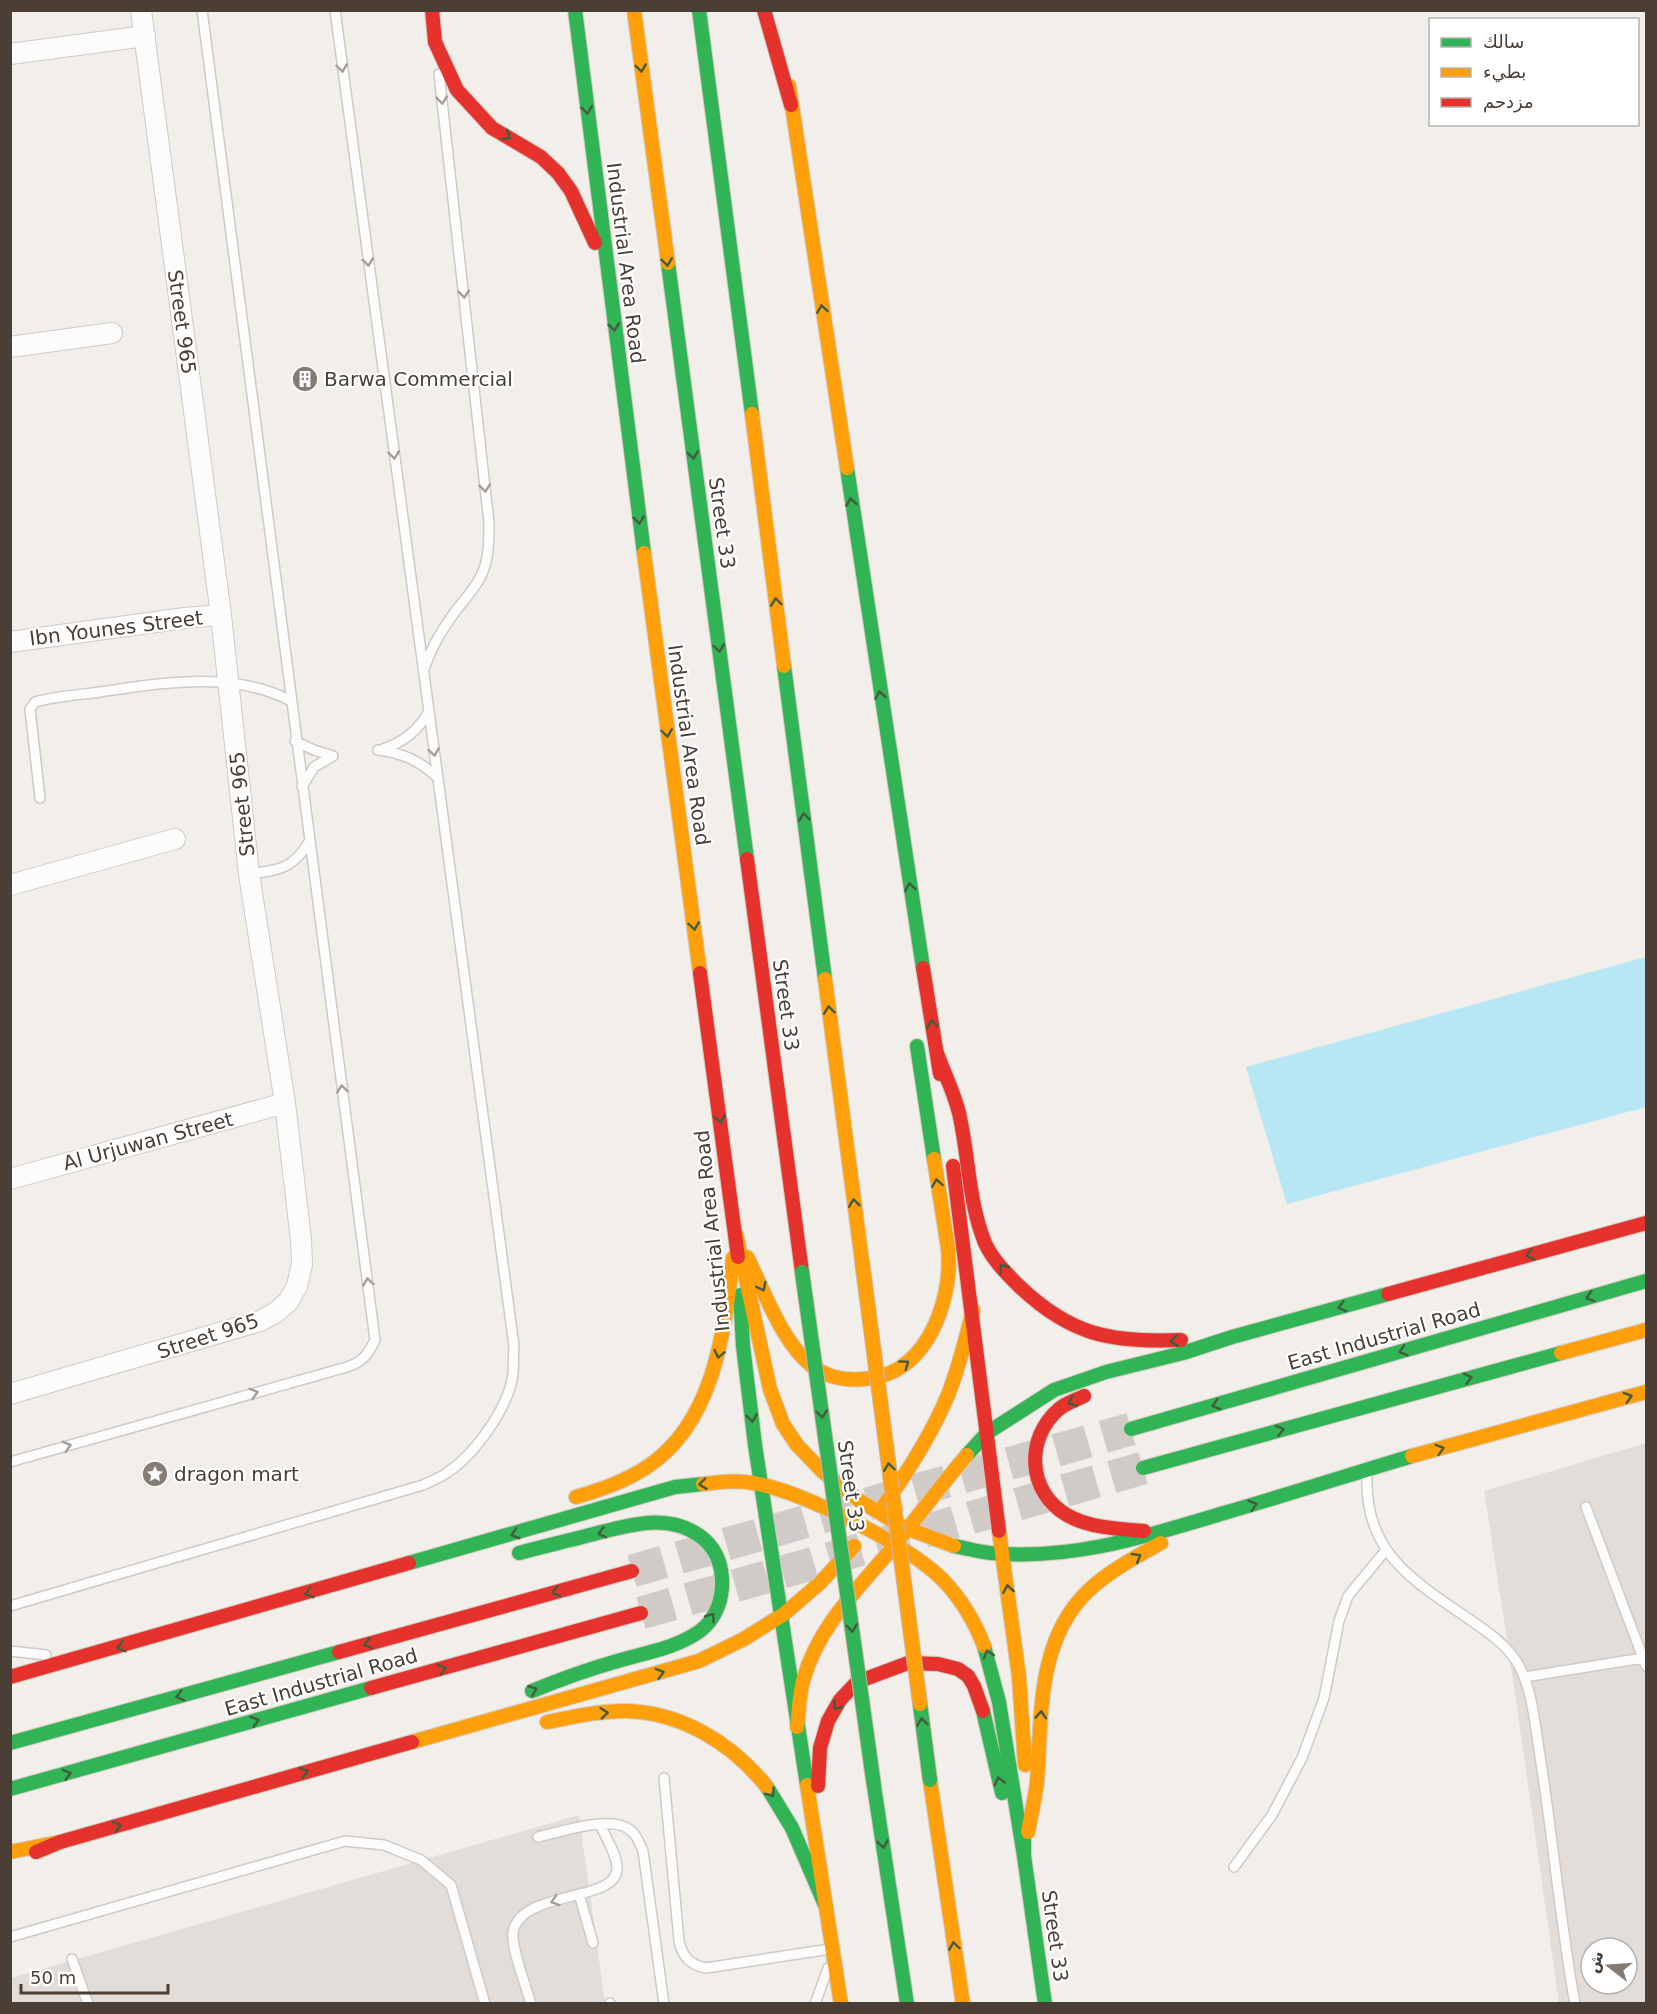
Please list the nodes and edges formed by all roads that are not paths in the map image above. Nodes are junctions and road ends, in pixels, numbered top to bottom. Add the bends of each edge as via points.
1 (141, 10) edge
2 (202, 10) edge
3 (334, 10) edge
4 (432, 10) edge
5 (575, 10) edge
6 (634, 10) edge
7 (699, 10) edge
8 (764, 10) edge
9 (782, 22) dead end
10 (145, 36) junction
11 (435, 42) junction
12 (10, 54) edge
13 (791, 105) junction
14 (607, 269) junction
15 (112, 333) dead end
16 (10, 347) edge
17 (221, 615) junction
18 (10, 642) edge
19 (423, 671) junction
20 (230, 683) junction
21 (291, 701) junction
22 (429, 712) junction
23 (296, 741) junction
24 (438, 778) junction
25 (302, 787) junction
26 (40, 798) dead end
27 (175, 839) dead end
28 (309, 842) junction
29 (249, 874) junction
30 (10, 885) edge
31 (919, 945) junction
32 (914, 997) dead end
33 (914, 1030) dead end
34 (937, 1053) junction
35 (285, 1103) junction
36 (947, 1123) dead end
37 (952, 1158) dead end
38 (10, 1179) edge
39 (1647, 1223) edge
40 (1627, 1228) junction
41 (736, 1234) junction
42 (1551, 1263) dead end
43 (1647, 1281) edge
44 (973, 1310) junction
45 (1647, 1329) edge
46 (1232, 1337) junction
47 (1100, 1391) dead end
48 (1647, 1392) edge
49 (10, 1394) edge
50 (1131, 1430) tunnel mouth
51 (987, 1433) junction
52 (10, 1462) edge
53 (1143, 1468) tunnel mouth
54 (1367, 1469) junction
55 (761, 1484) junction
56 (565, 1500) dead end
57 (1586, 1507) dead end
58 (878, 1514) junction
59 (1197, 1522) junction
60 (868, 1529) junction
61 (907, 1529) junction
62 (467, 1532) dead end
63 (1160, 1532) junction
64 (894, 1546) junction
65 (1386, 1550) junction
66 (1002, 1555) junction
67 (506, 1556) dead end
68 (448, 1566) dead end
69 (632, 1571) tunnel mouth
70 (365, 1577) junction
71 (10, 1606) edge
72 (641, 1613) tunnel mouth
73 (782, 1616) junction
74 (10, 1651) edge
75 (81, 1658) junction
76 (1645, 1662) edge
77 (10, 1677) edge
78 (1524, 1677) junction
79 (529, 1725) dead end
80 (797, 1727) junction
81 (506, 1730) dead end
82 (10, 1743) edge
83 (401, 1744) junction
84 (664, 1778) dead end
85 (10, 1789) edge
86 (600, 1824) junction
87 (816, 1835) junction
88 (538, 1837) dead end
89 (60, 1842) junction
90 (10, 1852) edge
91 (1024, 1856) junction
92 (10, 1863) edge
93 (1234, 1867) dead end
94 (579, 1894) junction
95 (826, 1907) junction
96 (10, 1937) edge
97 (593, 1943) dead end
98 (833, 1951) junction
99 (72, 1959) dead end
100 (88, 2004) edge
101 (485, 2004) edge
102 (531, 2004) edge
103 (664, 2004) edge
104 (815, 2004) edge
105 (841, 2004) edge
106 (907, 2004) edge
107 (963, 2004) edge
108 (1045, 2004) edge
109 (1575, 2004) edge

1 - 10 street, Street 965
2 - 21 lane
3 -> 19 lane
4 - 11 main road
5 -> 14 main road, Industrial Area Road
6 -> 106 main road, Street 33, bridge via 802,1272
107 -> 7 main road, Street 33, bridge via 930,1780
8 - 13 main road
9 - 13 main road
10 - 12 street
10 - 17 street, Street 965
11 -> 14 main road via 457,90 472,109 492,128 541,157 558,173 571,191
11 -> 19 lane via 489,523 482,574 436,642
31 -> 13 main road
14 -> 41 main road, Industrial Area Road
15 - 16 street
17 - 18 street, Ibn Younes Street
17 - 20 street, Street 965
19 - 22 lane
20 - 21 lane via 262,688
20 - 26 lane via 176,681 35,702 30,710
20 - 29 street, Street 965
21 - 23 lane
22 -> 24 lane
22 - 24 lane via 408,737 378,750 411,757
23 - 25 lane
23 - 25 lane via 333,756 314,767
24 - 71 lane via 514,1346 508,1394 482,1438 464,1458 447,1473 423,1485
25 - 28 lane
27 - 30 street
28 - 29 lane via 301,855 284,868
52 -> 28 lane via 347,1367 368,1354 375,1340
29 - 35 street, Street 965
31 - 32 main road
34 -> 31 main road
41 -> 33 main road via 793,1344 823,1374 870,1380 893,1373 913,1359 930,1338 949,1260
34 - 36 main road
46 -> 34 main road via 1113,1340 1078,1329 1028,1296 986,1245 958,1110
35 - 38 street, Al Urjuwan Street
35 - 49 street, Street 965 via 302,1264 288,1302 275,1313 242,1328
37 - 44 main road, Street 33
39 - 40 main road, East Industrial Road
40 - 42 main road
40 -> 46 main road, East Industrial Road
41 -> 55 main road, Industrial Area Road via 743,1346
41 -> 56 main road via 722,1343 696,1415 649,1466 598,1490
41 - 58 main road via 773,1404 805,1454
43 -> 50 main road, East Industrial Road
44 - 51 main road, Street 33
44 - 58 main road via 954,1378 924,1446
53 -> 45 main road
46 - 51 main road via 1054,1390
47 -> 63 main road via 1072,1401 1050,1417 1036,1449 1034,1471 1039,1490 1068,1516 1089,1523
54 -> 48 main road
51 - 61 main road
51 - 66 main road, Street 33
59 -> 54 main road
54 - 65 lane via 1369,1506
55 - 60 main road
55 -> 70 main road via 738,1481 675,1488
55 - 73 main road
57 - 76 lane
58 - 60 main road
58 - 61 main road
59 - 63 main road
91 -> 59 main road via 1037,1780 1044,1677 1068,1618 1084,1595 1107,1575
60 - 64 main road
60 - 73 main road via 825,1578
61 - 64 main road
61 - 66 main road
62 - 70 main road
63 - 66 main road via 1064,1554
64 - 80 main road via 840,1608 824,1633 802,1683
91 -> 64 main road via 996,1680 985,1644 969,1611 943,1580
65 - 78 lane via 1414,1580 1501,1644 1518,1663
65 - 93 lane via 1342,1608 1323,1698 1302,1758 1272,1815
91 -> 66 main road, Street 33 via 1025,1722
83 -> 67 main road via 564,1678 662,1648 700,1631 713,1617 723,1590 714,1549 702,1536 672,1523 640,1523
68 - 70 main road
69 -> 82 main road, East Industrial Road
70 -> 75 main road
85 -> 72 main road, East Industrial Road
73 - 80 main road
83 -> 73 main road via 699,1661 754,1635
74 - 75 lane
75 - 77 main road
76 - 78 lane
78 - 109 lane via 1544,1784
79 -> 95 main road via 574,1716 637,1712 698,1729 728,1747 778,1803
80 - 87 main road
81 - 83 main road
89 -> 83 main road
84 - 98 lane via 679,1941 685,1957 706,1968
86 - 88 lane
86 - 94 lane via 616,1873 609,1884
86 - 103 lane via 614,1823 627,1828 638,1838 643,1851
91 -> 87 main road via 999,1784 974,1686 958,1669 938,1664 908,1663 880,1673 857,1682 840,1700 828,1720 820,1749
87 - 95 main road
89 - 90 main road
89 - 92 main road
91 - 108 main road, Street 33
94 - 97 lane
94 -> 102 lane via 535,1907 515,1925 513,1941
95 - 98 main road
96 - 101 lane via 345,1841 384,1845 420,1860 451,1885
98 - 104 lane
98 - 105 main road
99 - 100 lane

